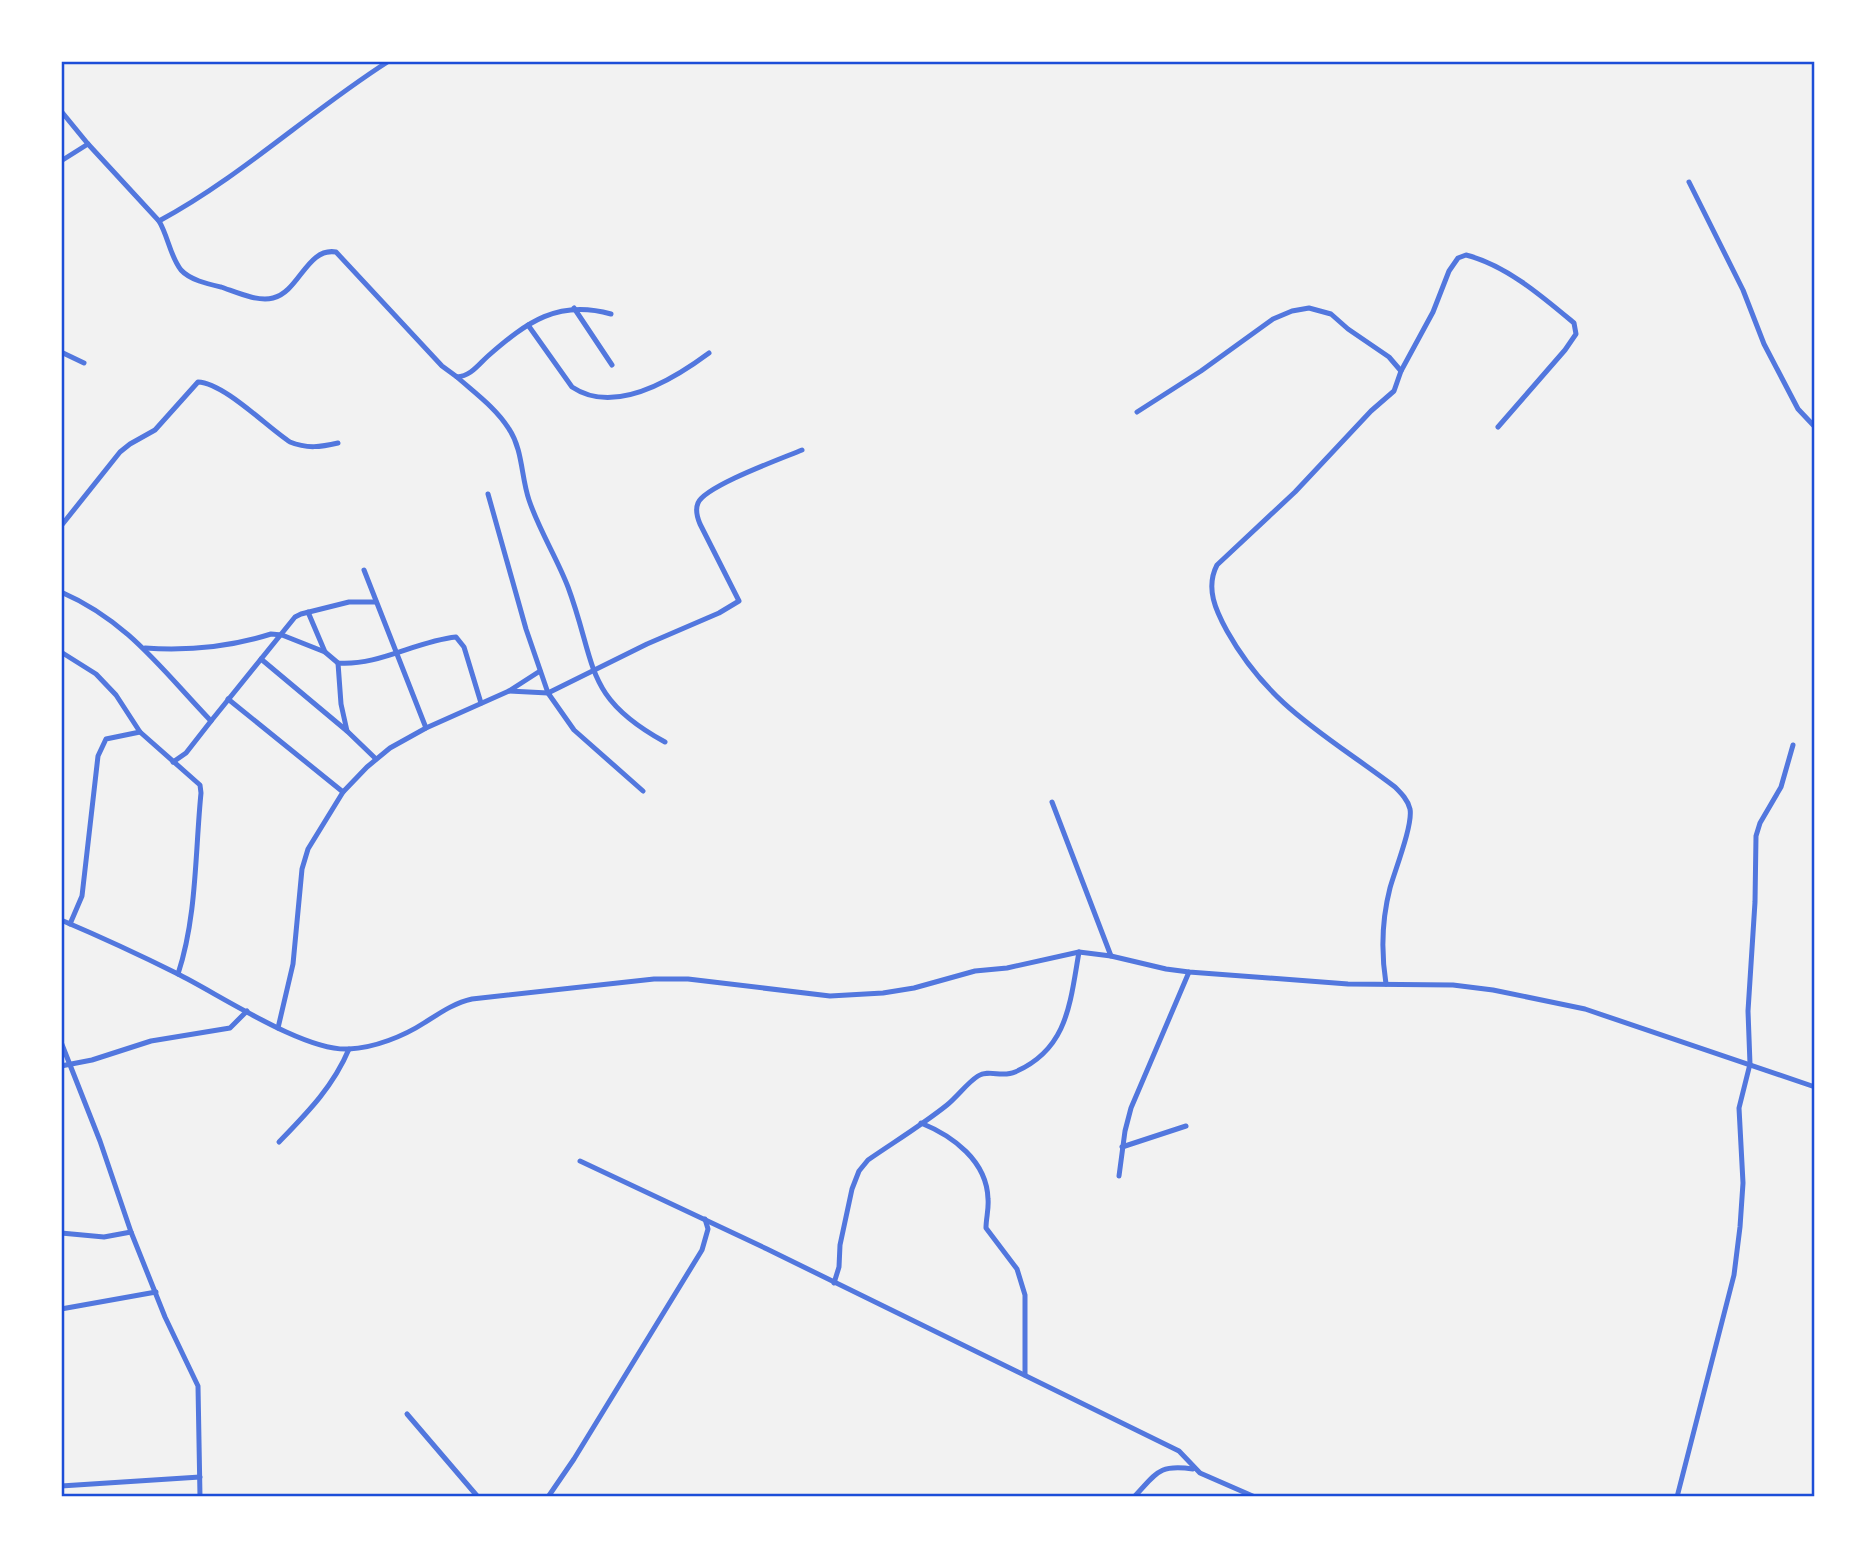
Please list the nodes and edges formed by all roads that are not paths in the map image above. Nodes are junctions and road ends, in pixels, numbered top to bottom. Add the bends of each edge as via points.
1 (389, 61) edge
2 (61, 111) edge
3 (88, 144) junction
4 (61, 162) edge
5 (1689, 182) dead end
6 (159, 221) junction
7 (574, 308) junction
8 (611, 314) dead end
9 (528, 325) junction
10 (61, 352) edge
11 (709, 353) dead end
12 (84, 363) dead end
13 (612, 365) dead end
14 (1401, 371) junction
15 (457, 377) junction
16 (1137, 412) dead end
17 (1498, 427) dead end
18 (1815, 427) edge
19 (338, 443) dead end
20 (803, 450) dead end
21 (488, 494) dead end
22 (61, 526) edge
23 (364, 570) dead end
24 (61, 592) edge
25 (376, 602) junction
26 (308, 612) junction
27 (282, 635) junction
28 (145, 648) junction
29 (61, 652) edge
30 (325, 652) junction
31 (397, 654) junction
32 (261, 659) junction
33 (338, 663) junction
34 (540, 671) junction
35 (592, 671) junction
36 (509, 691) junction
37 (548, 693) junction
38 (228, 699) junction
39 (481, 703) junction
40 (211, 721) junction
41 (426, 728) junction
42 (347, 731) junction
43 (140, 732) junction
44 (665, 742) dead end
45 (1793, 745) dead end
46 (376, 759) junction
47 (173, 762) junction
48 (643, 791) dead end
49 (343, 792) junction
50 (1052, 802) dead end
51 (61, 920) edge
52 (70, 924) junction
53 (1079, 952) junction
54 (1111, 956) junction
55 (1189, 972) junction
56 (178, 974) junction
57 (1386, 984) junction
58 (247, 1011) junction
59 (278, 1028) junction
60 (61, 1042) edge
61 (349, 1049) junction
62 (1750, 1064) junction
63 (71, 1065) junction
64 (61, 1066) edge
65 (1815, 1087) edge
66 (921, 1123) junction
67 (1186, 1126) dead end
68 (279, 1142) dead end
69 (1122, 1147) junction
70 (580, 1161) dead end
71 (1119, 1176) dead end
72 (705, 1219) junction
73 (61, 1223) edge
74 (131, 1232) junction
75 (62, 1233) edge
76 (834, 1283) junction
77 (156, 1292) junction
78 (61, 1309) edge
79 (1025, 1375) junction
80 (407, 1414) dead end
81 (1193, 1469) junction
82 (200, 1477) junction
83 (61, 1486) edge
84 (200, 1497) edge
85 (478, 1497) edge
86 (548, 1497) edge
87 (1134, 1497) edge
88 (1255, 1497) edge
89 (1677, 1497) edge

1 - 6 street via 199,198
2 - 3 street
3 - 4 street
3 - 6 street
5 - 18 street via 1743,290 1764,344 1798,409
6 - 15 street via 183,272 259,299 282,294 317,256 336,252
7 - 8 street
7 - 9 street
7 - 13 street
9 - 11 street via 572,387 595,397 640,392
9 - 15 street via 471,372
10 - 12 street
14 - 16 street via 1331,314 1309,308 1273,319
14 - 17 street via 1458,258 1466,255 1517,279 1574,323 1576,334
14 - 57 street via 1394,391 1223,559 1211,583 1217,613 1259,678 1285,706 1405,798 1409,823 1384,920
15 - 35 street via 511,431 529,502 569,590
19 - 22 street via 319,447 290,442 221,390 198,382 155,430 120,452
20 - 35 street via 733,479 705,494 697,505 700,524 739,601
21 - 34 street
23 - 25 street
24 - 28 street via 83,601
25 - 26 street via 349,602
25 - 31 street
26 - 27 street via 295,617
26 - 30 street
27 - 28 street via 205,648
27 - 30 street
27 - 32 street
28 - 40 street
29 - 43 street via 96,674
30 - 33 street
31 - 33 street
31 - 39 street via 456,637 464,647
31 - 41 street
32 - 38 street
32 - 42 street
33 - 42 street
34 - 36 street
34 - 37 street
35 - 37 street
35 - 44 street via 614,706
36 - 37 street
36 - 39 street
37 - 48 street via 574,730
38 - 40 street
38 - 49 street
39 - 41 street
40 - 47 street
41 - 46 street
42 - 46 street
43 - 47 street
43 - 52 street via 106,739 98,755 82,896
45 - 62 street via 1780,787 1756,836
46 - 49 street
47 - 56 street via 195,778 201,793 193,895
49 - 59 street via 302,869 293,964
50 - 54 street
51 - 52 street
52 - 56 street
53 - 54 street
53 - 61 street via 883,993 830,996 654,979 472,999 408,1032
53 - 66 street via 1066,1018 1051,1047 1012,1074 976,1077
54 - 55 street
55 - 57 street
55 - 69 street via 1134,1099
56 - 58 street
57 - 62 street via 1493,990 1586,1009
58 - 59 street
58 - 63 street via 230,1028 151,1041
59 - 61 street via 308,1041
60 - 63 street
61 - 68 street via 328,1088
62 - 65 street
62 - 89 street via 1739,1108 1743,1183 1734,1275
63 - 64 street
63 - 74 street
66 - 76 street via 859,1171
66 - 79 street via 956,1141 974,1160 985,1184 986,1228 1017,1269 1025,1295
67 - 69 street
69 - 71 street
70 - 72 street
72 - 76 street
72 - 86 street via 708,1229 702,1250
73 - 75 street
74 - 75 street via 104,1237
74 - 77 street
76 - 79 street
77 - 78 street
77 - 82 street via 198,1385
79 - 81 street via 1179,1451
80 - 85 street
81 - 87 street via 1163,1468
81 - 88 street
82 - 83 street
82 - 84 street

